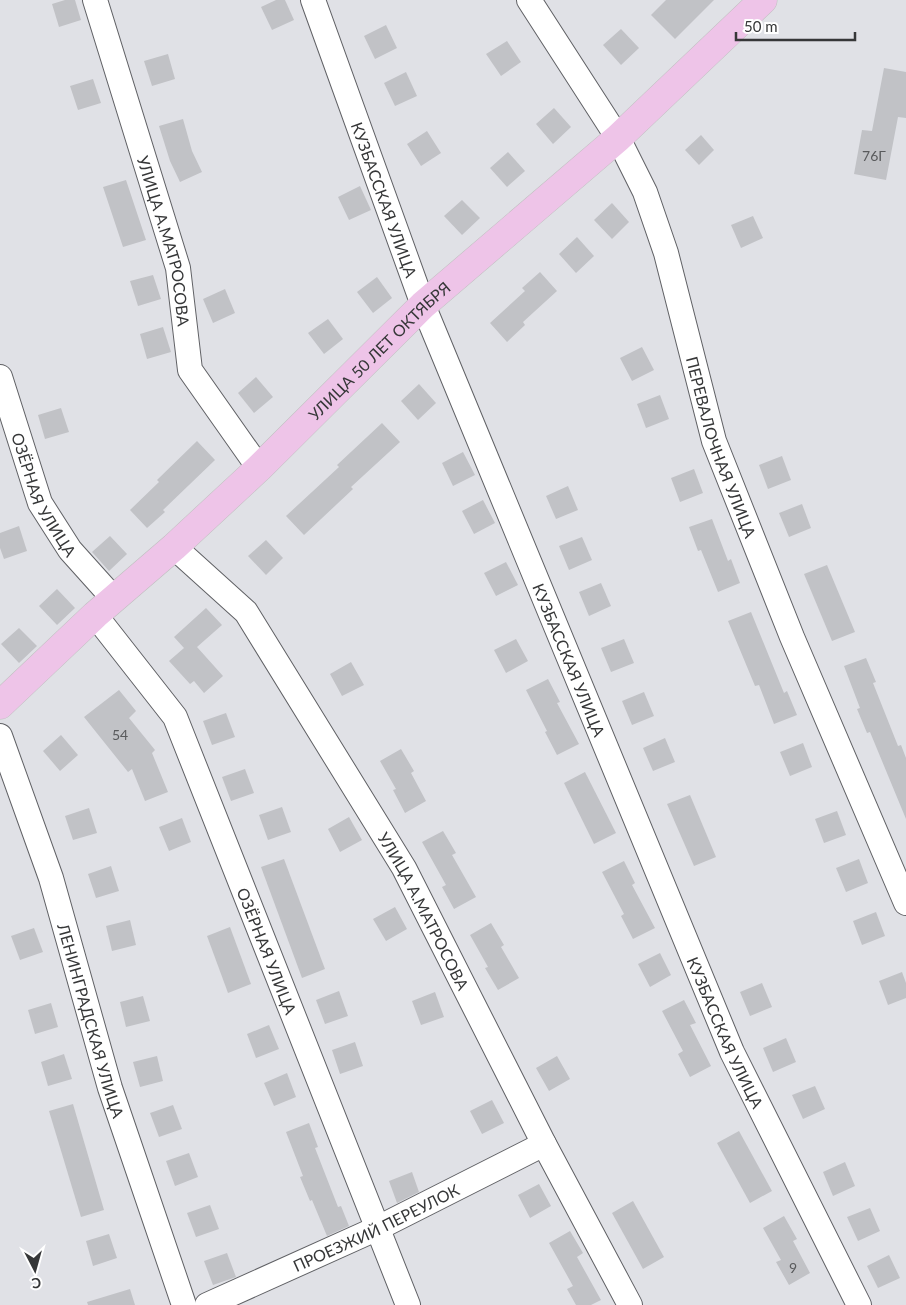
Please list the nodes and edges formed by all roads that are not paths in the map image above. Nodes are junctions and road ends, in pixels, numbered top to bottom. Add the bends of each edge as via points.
1 (95, 0) edge
2 (313, 0) edge
3 (529, 0) edge
4 (763, 0) edge
5 (618, 138) junction
6 (423, 305) junction
7 (0, 376) edge
8 (259, 468) junction
9 (174, 547) junction
10 (104, 607) junction
11 (0, 706) edge
12 (0, 736) edge
13 (906, 903) edge
14 (544, 1144) junction
15 (378, 1228) junction
16 (184, 1305) edge
17 (207, 1305) edge
18 (408, 1305) edge
19 (630, 1305) edge
20 (858, 1305) edge

1 - 8 street, УЛИЦА А.МАТРОСОВА via 178,268 190,370
2 - 6 street, КУЗБАССКАЯ УЛИЦА
3 - 5 street, ПЕРЕВАЛОЧНАЯ УЛИЦА
4 - 5 main road, УЛИЦА 50 ЛЕТ ОКТЯБРЯ
5 - 6 main road, УЛИЦА 50 ЛЕТ ОКТЯБРЯ
5 - 13 street, ПЕРЕВАЛОЧНАЯ УЛИЦА via 645,192 666,253 714,441 792,637
6 - 8 main road, УЛИЦА 50 ЛЕТ ОКТЯБРЯ
6 - 20 street, КУЗБАССКАЯ УЛИЦА via 732,1052
7 - 10 street, ОЗЁРНАЯ УЛИЦА via 40,503
8 - 9 main road, УЛИЦА 50 ЛЕТ ОКТЯБРЯ
9 - 10 main road, УЛИЦА 50 ЛЕТ ОКТЯБРЯ
9 - 14 street, УЛИЦА А.МАТРОСОВА via 246,612 404,868
10 - 11 main road, УЛИЦА 50 ЛЕТ ОКТЯБРЯ
10 - 15 street, ОЗЁРНАЯ УЛИЦА via 175,717
12 - 16 street, ЛЕНИНГРАДСКАЯ УЛИЦА via 52,878 110,1088
14 - 15 street, ПРОЕЗЖИЙ ПЕРЕУЛОК
14 - 19 street, УЛИЦА А.МАТРОСОВА
15 - 17 street, ПРОЕЗЖИЙ ПЕРЕУЛОК
15 - 18 street, ОЗЁРНАЯ УЛИЦА

